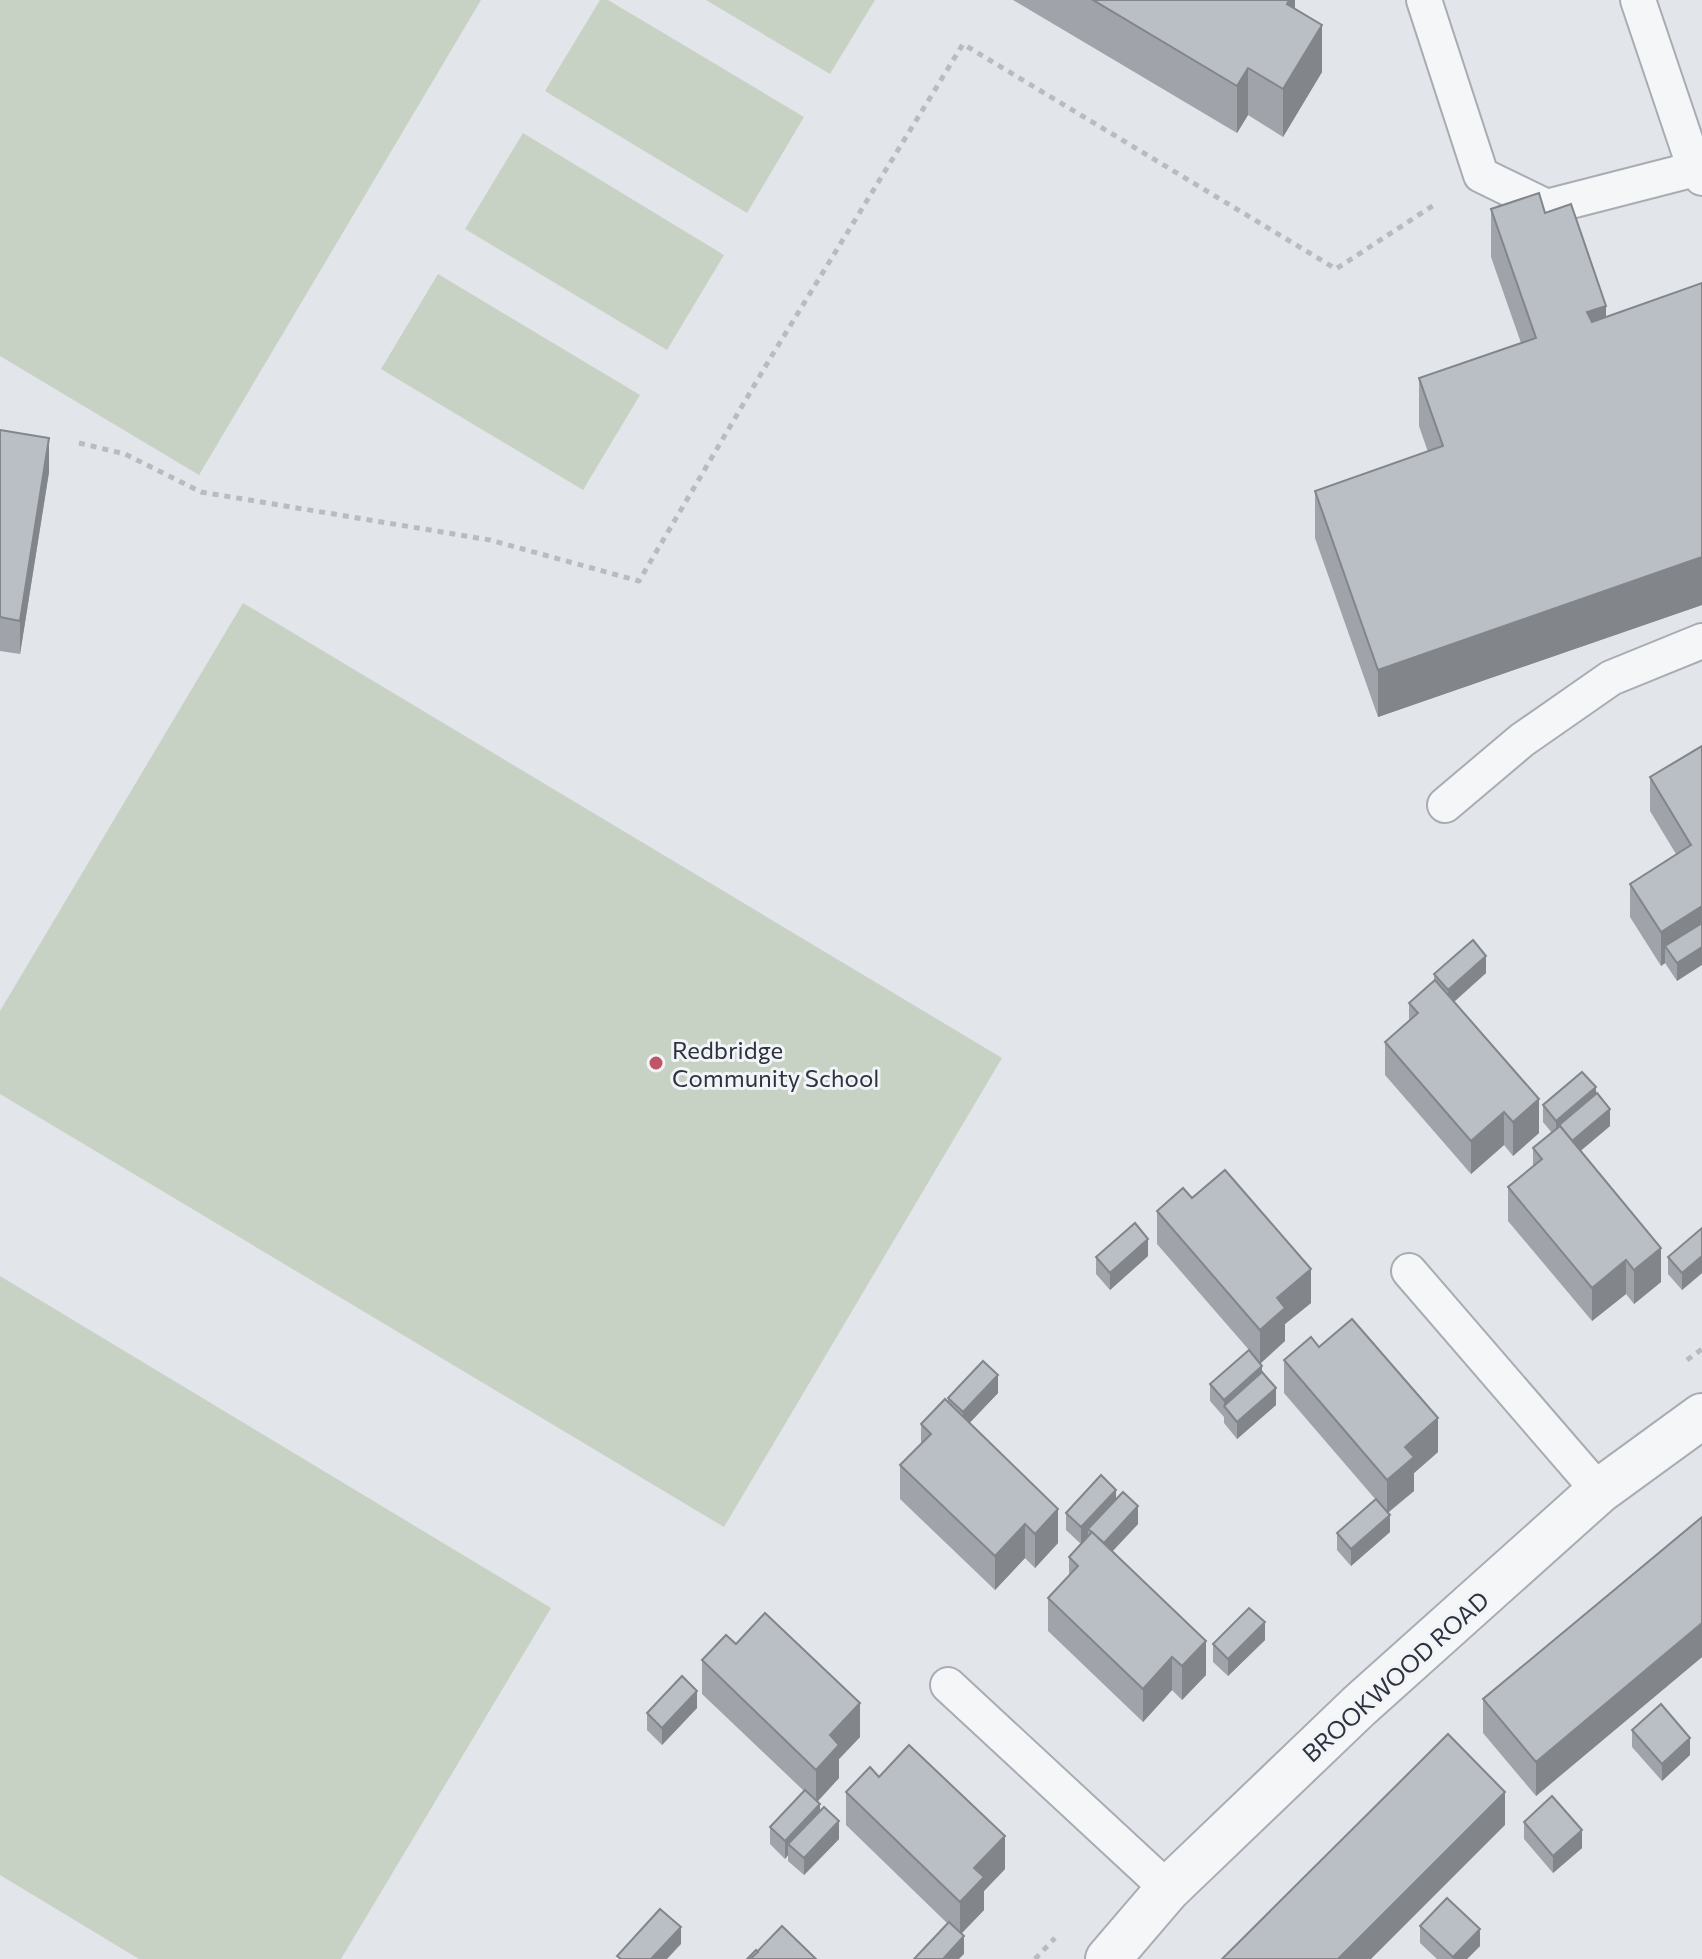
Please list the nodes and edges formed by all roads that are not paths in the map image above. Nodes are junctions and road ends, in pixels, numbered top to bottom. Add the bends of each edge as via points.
1 (1424, 0) edge
2 (1638, 0) edge
3 (1698, 173) edge
4 (1702, 641) edge
5 (1445, 805) dead end
6 (1409, 1271) dead end
7 (1702, 1416) edge
8 (1599, 1491) junction
9 (948, 1685) dead end
10 (1168, 1889) junction
11 (1108, 1959) edge

1 - 3 lane via 1481,175 1547,207
2 - 3 lane
4 - 5 lane via 1611,678 1522,740
6 - 8 lane
7 - 8 street, BROOKWOOD ROAD
8 - 10 street, BROOKWOOD ROAD via 1359,1706
9 - 10 lane
10 - 11 street, BROOKWOOD ROAD

